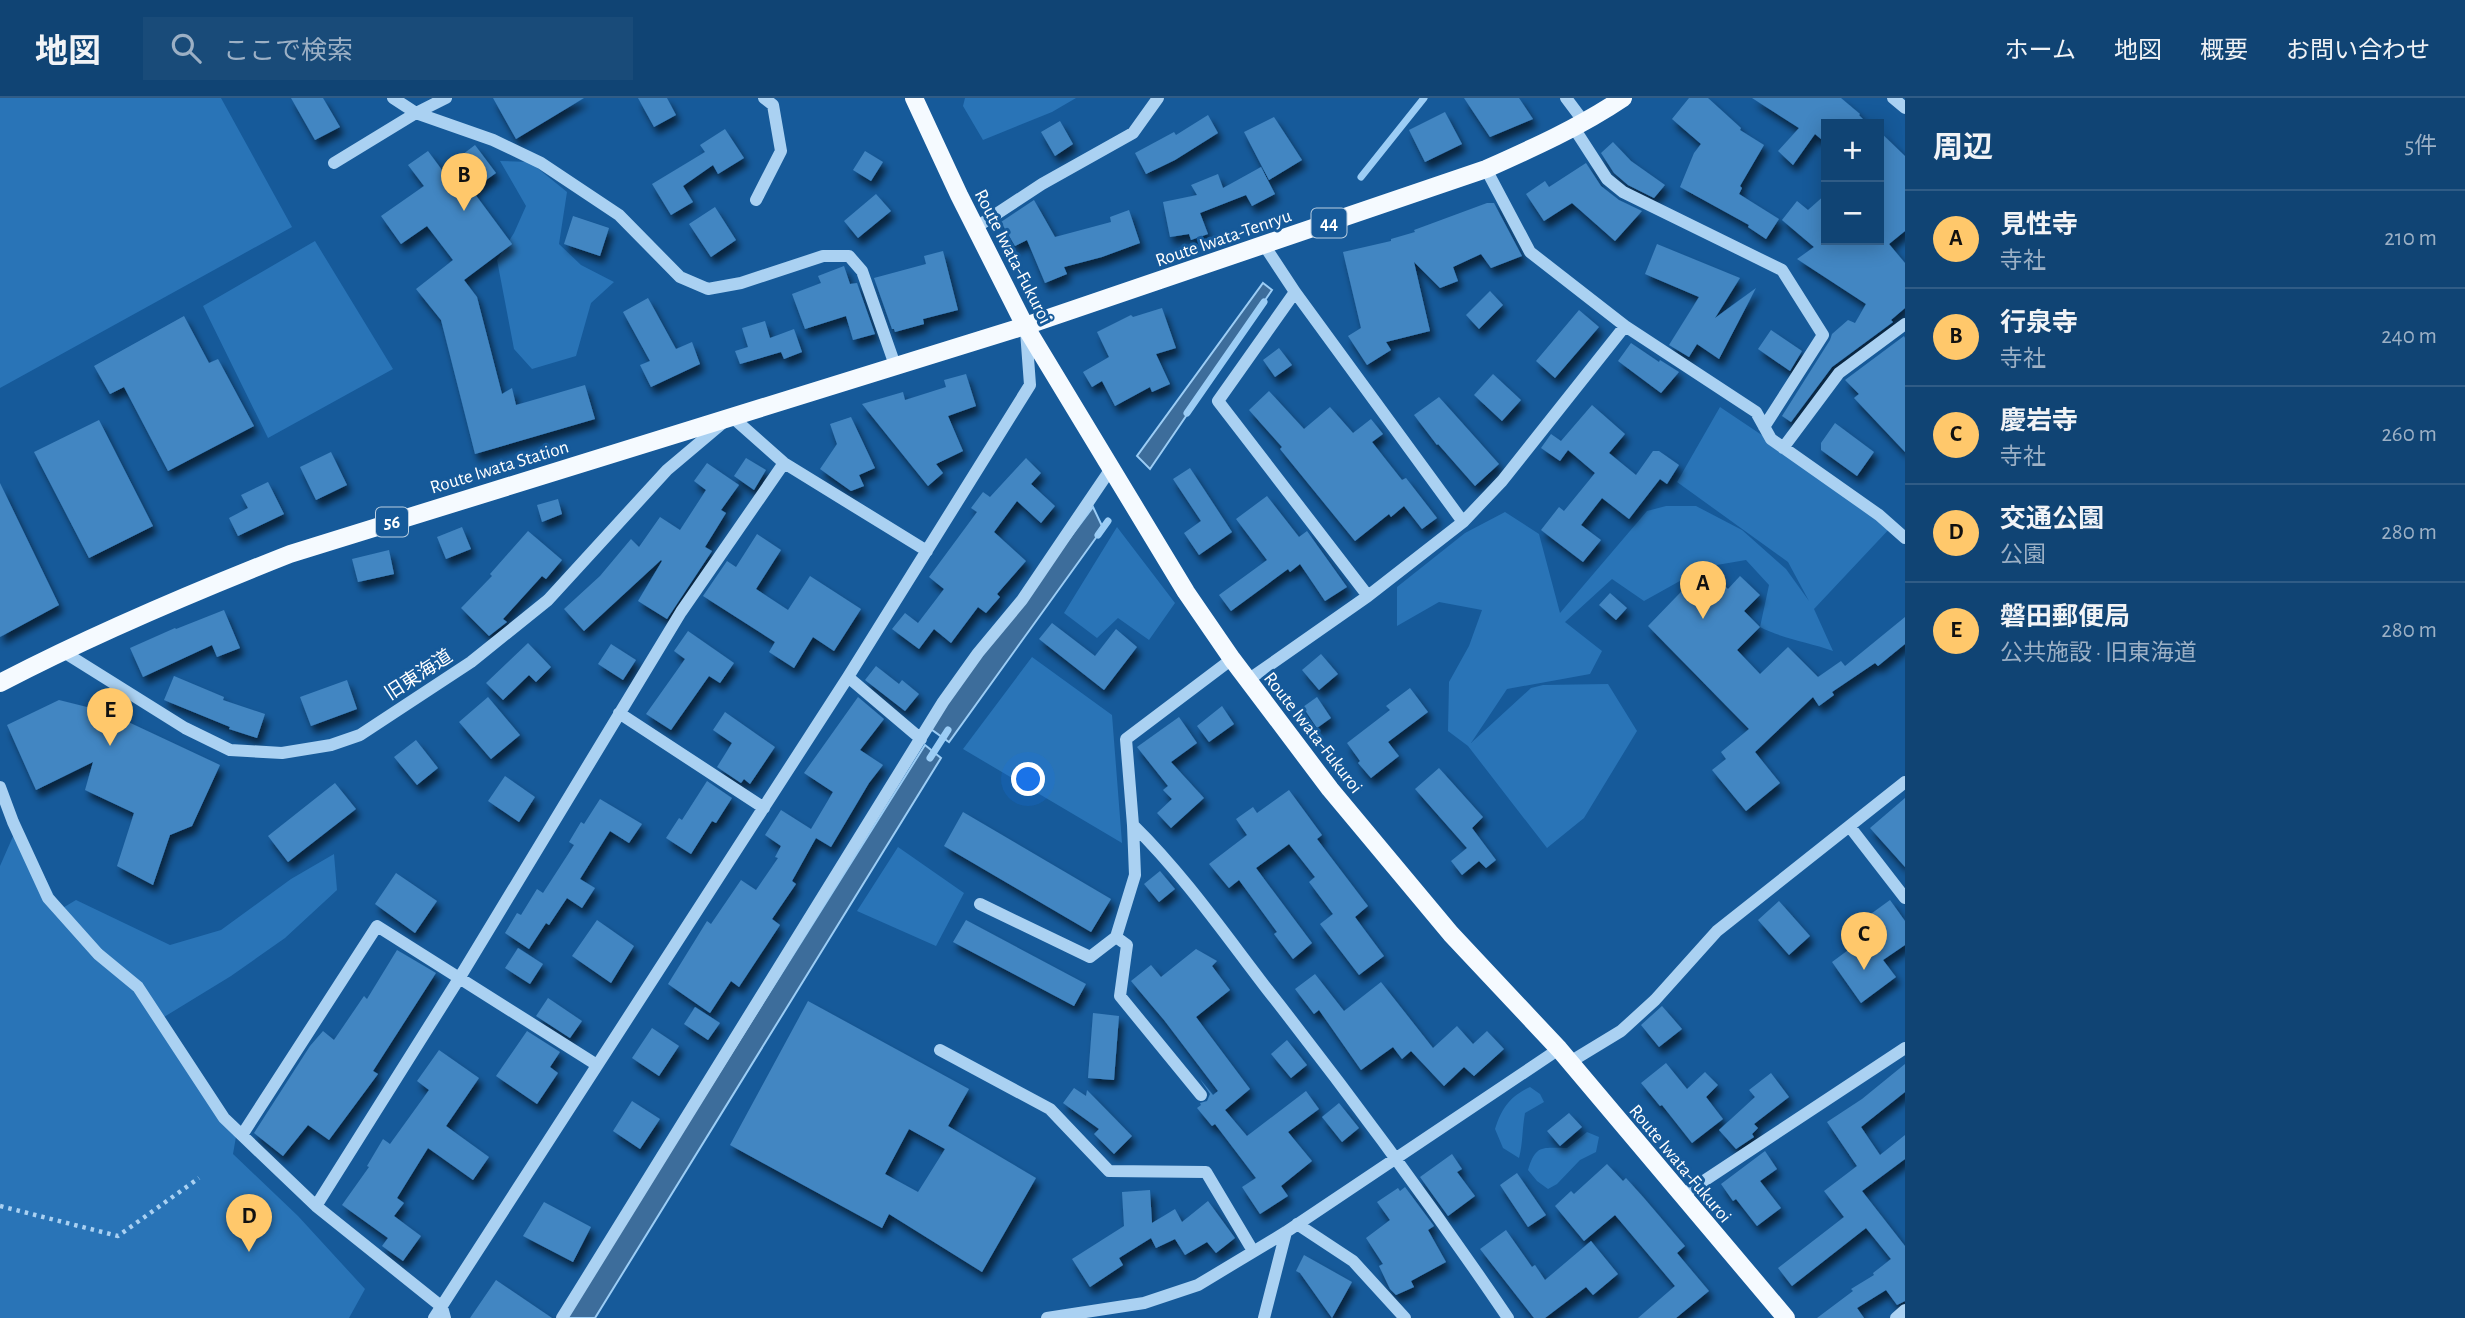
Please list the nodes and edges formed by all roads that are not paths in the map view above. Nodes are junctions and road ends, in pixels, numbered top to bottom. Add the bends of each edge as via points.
1 (393, 98) edge
2 (446, 98) edge
3 (764, 98) edge
4 (914, 98) edge
5 (1158, 98) edge
6 (1566, 98) edge
7 (1623, 98) edge
8 (1893, 98) edge
9 (1905, 108) edge
10 (416, 113) junction
11 (1579, 125) junction
12 (334, 163) dead end
13 (1486, 169) junction
14 (756, 200) dead end
15 (975, 228) junction
16 (1264, 245) junction
17 (1294, 292) junction
18 (1905, 324) edge
19 (1025, 326) junction
20 (1625, 326) junction
21 (897, 368) junction
22 (731, 416) junction
23 (1764, 427) junction
24 (1783, 447) junction
25 (784, 463) junction
26 (1110, 470) junction
27 (1463, 522) junction
28 (1905, 538) edge
29 (927, 551) junction
30 (1368, 596) junction
31 (62, 651) junction
32 (1232, 659) junction
33 (848, 677) junction
34 (1248, 680) junction
35 (0, 683) edge
36 (619, 713) junction
37 (920, 739) junction
38 (1905, 782) edge
39 (0, 787) edge
40 (764, 808) junction
41 (1133, 825) junction
42 (1850, 827) junction
43 (1905, 898) edge
44 (980, 904) dead end
45 (1116, 937) junction
46 (460, 977) junction
47 (1905, 1048) edge
48 (940, 1049) dead end
49 (1564, 1056) junction
50 (597, 1065) junction
51 (1201, 1095) dead end
52 (242, 1135) junction
53 (1394, 1160) junction
54 (1681, 1196) junction
55 (316, 1206) junction
56 (1292, 1228) junction
57 (1253, 1251) junction
58 (1905, 1310) edge
59 (440, 1314) edge
60 (562, 1318) edge
61 (1047, 1318) edge
62 (1264, 1318) edge
63 (1405, 1318) edge
64 (1508, 1318) edge
65 (1786, 1318) edge
66 (1896, 1318) edge

1 - 10 street
2 - 10 street
3 - 14 street via 773,105 781,151
4 - 15 main road, Route Iwata-Fukuroi
5 - 15 street via 1133,133
6 - 11 street
7 - 11 main road, Route Iwata-Tenryu / 44
8 - 9 street
10 - 12 street
10 - 21 street via 541,163 619,215 680,277 708,289 823,256 849,256 862,271
11 - 13 main road, Route Iwata-Tenryu / 44
11 - 23 street via 1608,179 1623,192 1782,270 1823,335
13 - 16 main road, Route Iwata-Tenryu / 44
13 - 20 street via 1530,252
15 - 19 main road, Route Iwata-Fukuroi
16 - 17 street
16 - 19 main road, Route Iwata-Tenryu / 44
17 - 27 street
17 - 30 street via 1218,401
18 - 24 street via 1839,373
19 - 21 main road, Route Iwata Station / 56
19 - 26 main road, Route Iwata-Fukuroi
19 - 29 street via 1030,385
20 - 23 street via 1756,412
20 - 27 street via 1502,481
21 - 22 main road, Route Iwata Station / 56
22 - 25 street
22 - 31 main road, Route Iwata Station / 56 via 290,554
22 - 31 street, 旧東海道 via 667,470 548,600 471,662 360,735 282,753 230,750 185,728
23 - 24 street
24 - 28 street
25 - 29 street
25 - 36 street via 681,612
26 - 32 main road, Route Iwata-Fukuroi
26 - 37 street
27 - 30 street
29 - 33 street
30 - 34 street
31 - 35 main road, Route Iwata Station / 56
32 - 34 main road, Route Iwata-Fukuroi
32 - 41 street via 1126,739
33 - 37 street
33 - 40 street
34 - 49 main road, Route Iwata-Fukuroi via 1330,789 1451,934
36 - 40 street
36 - 46 street
37 - 60 street
38 - 42 street
39 - 52 street via 48,898 98,954 138,987 224,1118
40 - 50 street
41 - 45 street via 1135,875
41 - 53 street via 1163,854
42 - 43 street
42 - 49 street via 1717,931 1621,1031
44 - 45 street via 1090,957
45 - 51 street via 1127,945 1120,996
46 - 50 street
46 - 52 street via 377,926
46 - 55 street
47 - 54 street
48 - 57 street via 1050,1109 1110,1171 1206,1172
49 - 53 street
49 - 54 main road, Route Iwata-Fukuroi
50 - 59 street
52 - 55 street
53 - 56 street
53 - 64 street
54 - 65 main road, Route Iwata-Fukuroi
55 - 59 street
56 - 57 street
56 - 62 street
56 - 63 street via 1353,1261
57 - 61 street via 1198,1285 1144,1303
58 - 66 street

